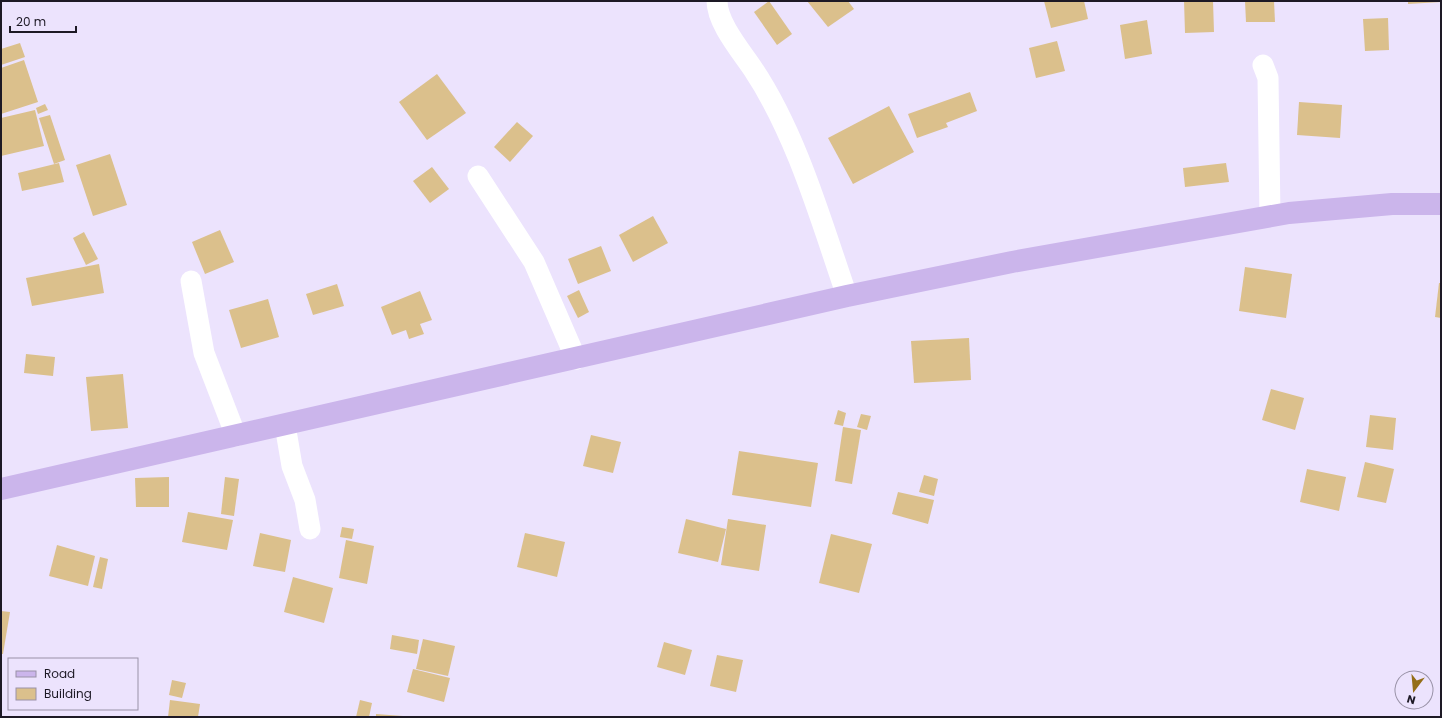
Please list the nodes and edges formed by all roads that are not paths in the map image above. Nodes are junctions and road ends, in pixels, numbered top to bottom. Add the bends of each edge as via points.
1 (717, 1) edge
2 (1263, 65) dead end
3 (478, 176) dead end
4 (1441, 204) edge
5 (1270, 216) junction
6 (191, 281) dead end
7 (847, 296) junction
8 (576, 358) junction
9 (285, 425) junction
10 (236, 436) junction
11 (1, 489) edge
12 (310, 529) dead end

1 - 7 street via 717,11 768,91 782,122 812,194
2 - 5 street via 1268,78
3 - 8 street via 534,262
4 - 5 main road via 1392,204
5 - 7 main road via 1012,262
6 - 10 street via 204,353
7 - 8 main road
8 - 9 main road
9 - 10 main road
9 - 12 street via 292,466 305,500
10 - 11 main road

